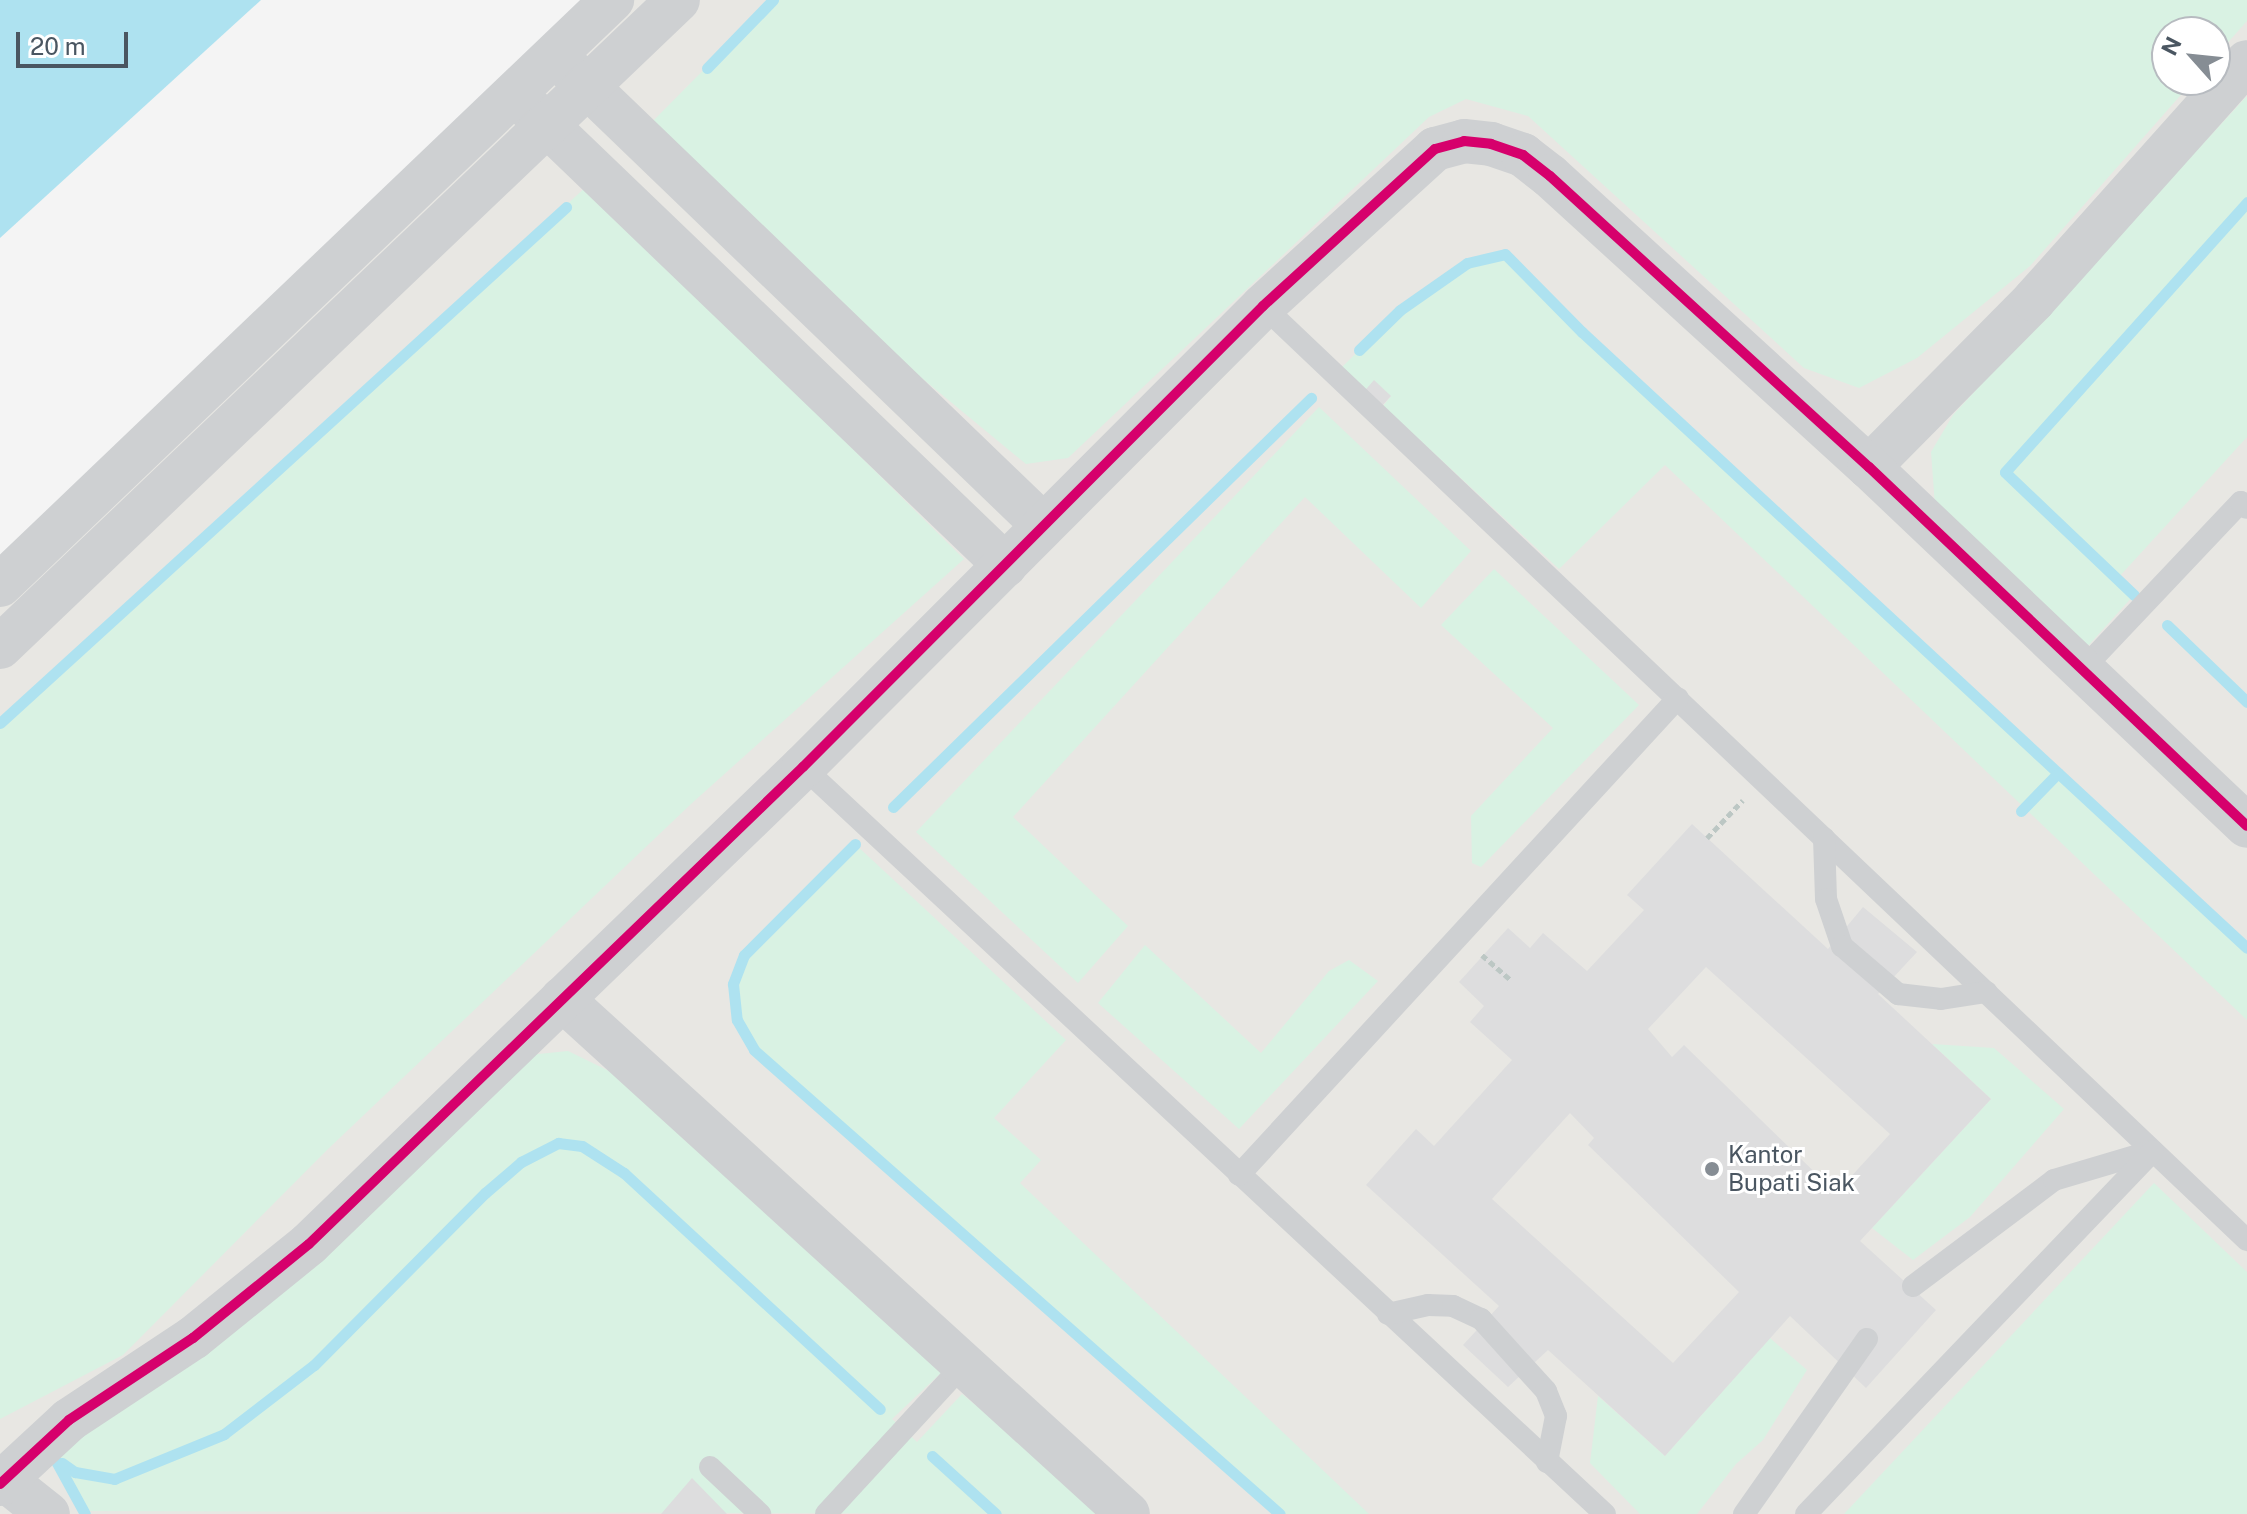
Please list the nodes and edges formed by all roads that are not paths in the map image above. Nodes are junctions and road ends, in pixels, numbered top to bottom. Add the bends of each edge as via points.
1 (612, 0) edge
2 (678, 0) edge
3 (555, 54) junction
4 (2247, 62) edge
5 (586, 87) junction
6 (513, 92) junction
7 (547, 125) junction
8 (1263, 306) junction
9 (1869, 467) junction
10 (2245, 502) edge
11 (1042, 524) junction
12 (1005, 565) junction
13 (0, 585) edge
14 (0, 647) edge
15 (2080, 672) junction
16 (1678, 698) junction
17 (803, 767) junction
18 (2247, 826) edge
19 (1824, 838) junction
20 (1986, 992) junction
21 (562, 999) junction
22 (2153, 1151) junction
23 (1239, 1175) junction
24 (2247, 1240) edge
25 (1913, 1286) dead end
26 (1388, 1314) junction
27 (1867, 1339) dead end
28 (964, 1364) junction
29 (1547, 1462) junction
30 (710, 1467) dead end
31 (1, 1480) edge
32 (1745, 1513) edge
33 (48, 1514) edge
34 (760, 1514) edge
35 (826, 1514) edge
36 (1128, 1514) edge
37 (1605, 1514) edge
38 (1806, 1514) edge

1 - 3 street
2 - 5 street
3 - 5 street
3 - 6 street
4 - 9 street via 2034,300
5 - 7 street
5 - 11 street
6 - 7 street
6 - 13 street
7 - 12 street
7 - 14 street
8 - 9 street via 1435,149 1464,141 1491,144 1523,155 1550,176
8 - 11 street
8 - 16 lane
9 - 15 street
10 - 15 lane
11 - 12 street
12 - 17 street
15 - 18 street
16 - 19 lane
16 - 23 lane
17 - 21 street
17 - 23 lane
19 - 20 lane
19 - 20 lane via 1826,899 1842,946 1898,994 1941,999
20 - 22 lane
21 - 28 street
21 - 31 street via 309,1244 193,1338 69,1420
22 - 24 lane
22 - 25 lane via 2054,1180
22 - 38 lane
23 - 26 lane
26 - 29 lane
26 - 29 lane via 1453,1306 1481,1319 1546,1391 1556,1416
27 - 32 lane
28 - 35 lane
28 - 36 street
29 - 37 lane
30 - 34 lane
31 - 33 street

